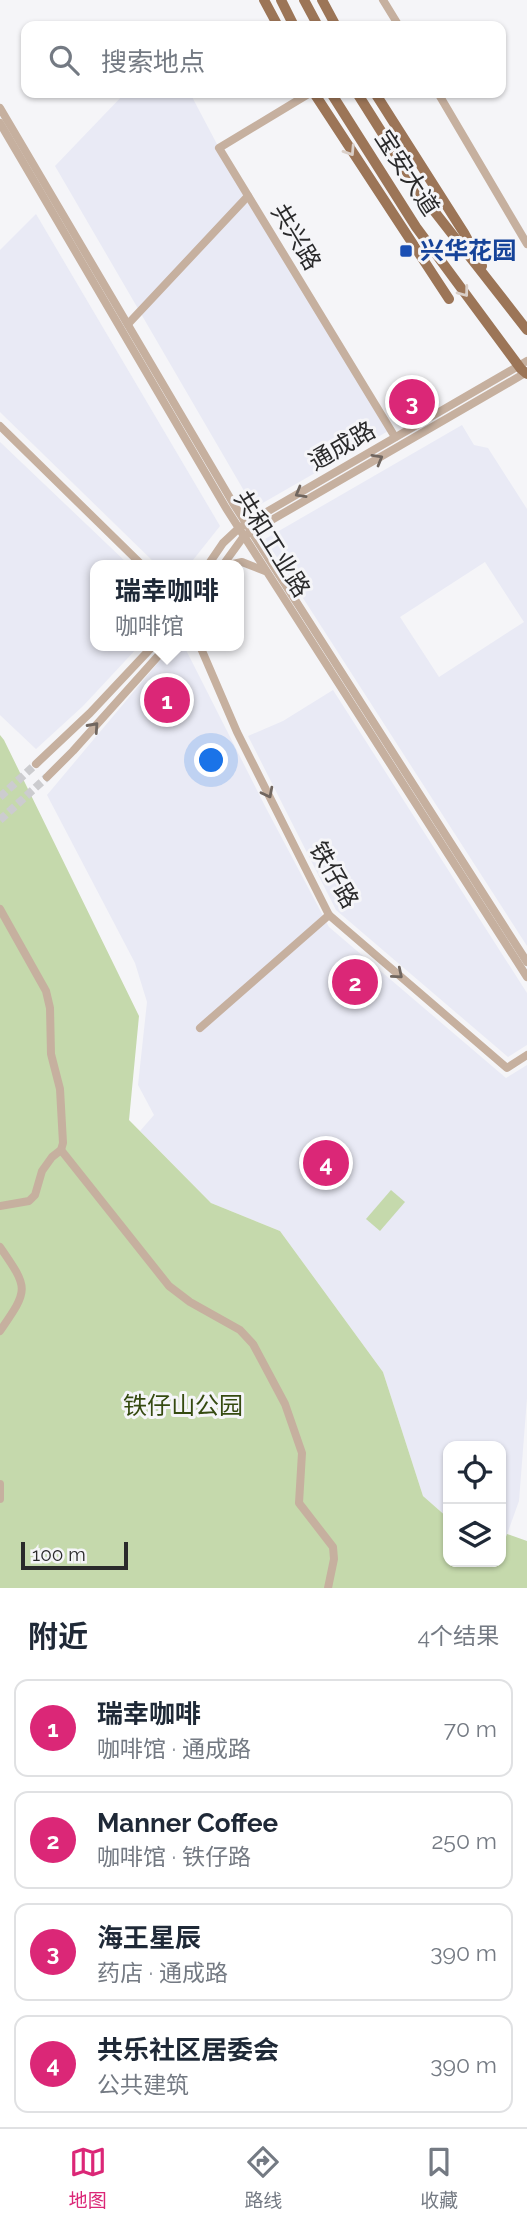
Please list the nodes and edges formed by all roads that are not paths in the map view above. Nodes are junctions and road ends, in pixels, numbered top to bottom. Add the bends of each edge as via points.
1 (264, 0) edge
2 (281, 0) edge
3 (304, 0) edge
4 (322, 0) edge
5 (383, 0) edge
6 (275, 21) edge
7 (292, 21) edge
8 (315, 21) edge
9 (333, 21) edge
10 (395, 21) edge
11 (304, 98) edge
12 (315, 98) edge
13 (334, 98) edge
14 (360, 98) edge
15 (378, 98) edge
16 (441, 98) edge
17 (0, 108) edge
18 (0, 123) edge
19 (248, 197) junction
20 (527, 244) edge
21 (498, 295) junction
22 (449, 299) dead end
23 (128, 324) junction
24 (527, 330) edge
25 (525, 369) edge
26 (510, 376) junction
27 (0, 426) edge
28 (395, 437) junction
29 (245, 530) junction
30 (137, 560) edge
31 (211, 560) edge
32 (226, 560) edge
33 (244, 563) edge
34 (268, 573) junction
35 (148, 651) edge
36 (163, 651) edge
37 (202, 651) edge
38 (36, 764) tunnel mouth
39 (47, 777) tunnel mouth
40 (0, 909) edge
41 (329, 915) junction
42 (527, 962) edge
43 (527, 977) edge
44 (200, 1028) dead end
45 (527, 1055) edge
46 (61, 1150) junction
47 (0, 1206) edge
48 (0, 1247) edge
49 (0, 1331) edge
50 (0, 1484) edge
51 (0, 1499) edge
52 (327, 1588) edge

1 - 6 main road
2 - 7 main road
3 - 8 main road
4 - 9 main road
5 - 10 street
11 - 19 street, 共兴路 via 219,148
12 -> 22 main road
13 -> 25 main road, 宝安大道 via 416,227
14 - 21 main road, 宝安大道 via 420,193
15 - 21 main road
16 - 20 street
17 - 23 street, 共和工业路
18 - 29 street, 共和工业路
19 - 23 street
19 - 28 street, 共兴路
21 - 24 main road, 宝安大道
23 - 29 street, 共和工业路
25 - 26 street
26 - 28 street, 通成路
29 -> 26 street, 通成路
27 - 30 street
28 -> 29 street, 通成路
29 - 31 street, 通成路 via 223,543
29 - 32 street, 通成路
29 - 34 street, 共和工业路
29 - 42 street, 共和工业路
33 - 34 street
34 - 43 street, 共和工业路
35 - 38 street
39 -> 36 street
37 -> 41 street, 铁仔路 via 237,732
40 - 46 street via 46,991 51,1054 60,1089
41 - 44 street
41 -> 45 street, 铁仔路 via 507,1068
46 - 47 street via 42,1171 29,1201
46 - 52 street via 169,1286 240,1330 253,1344 285,1404 302,1453 299,1503 333,1547
48 - 49 street via 22,1278 24,1290
50 - 51 street

